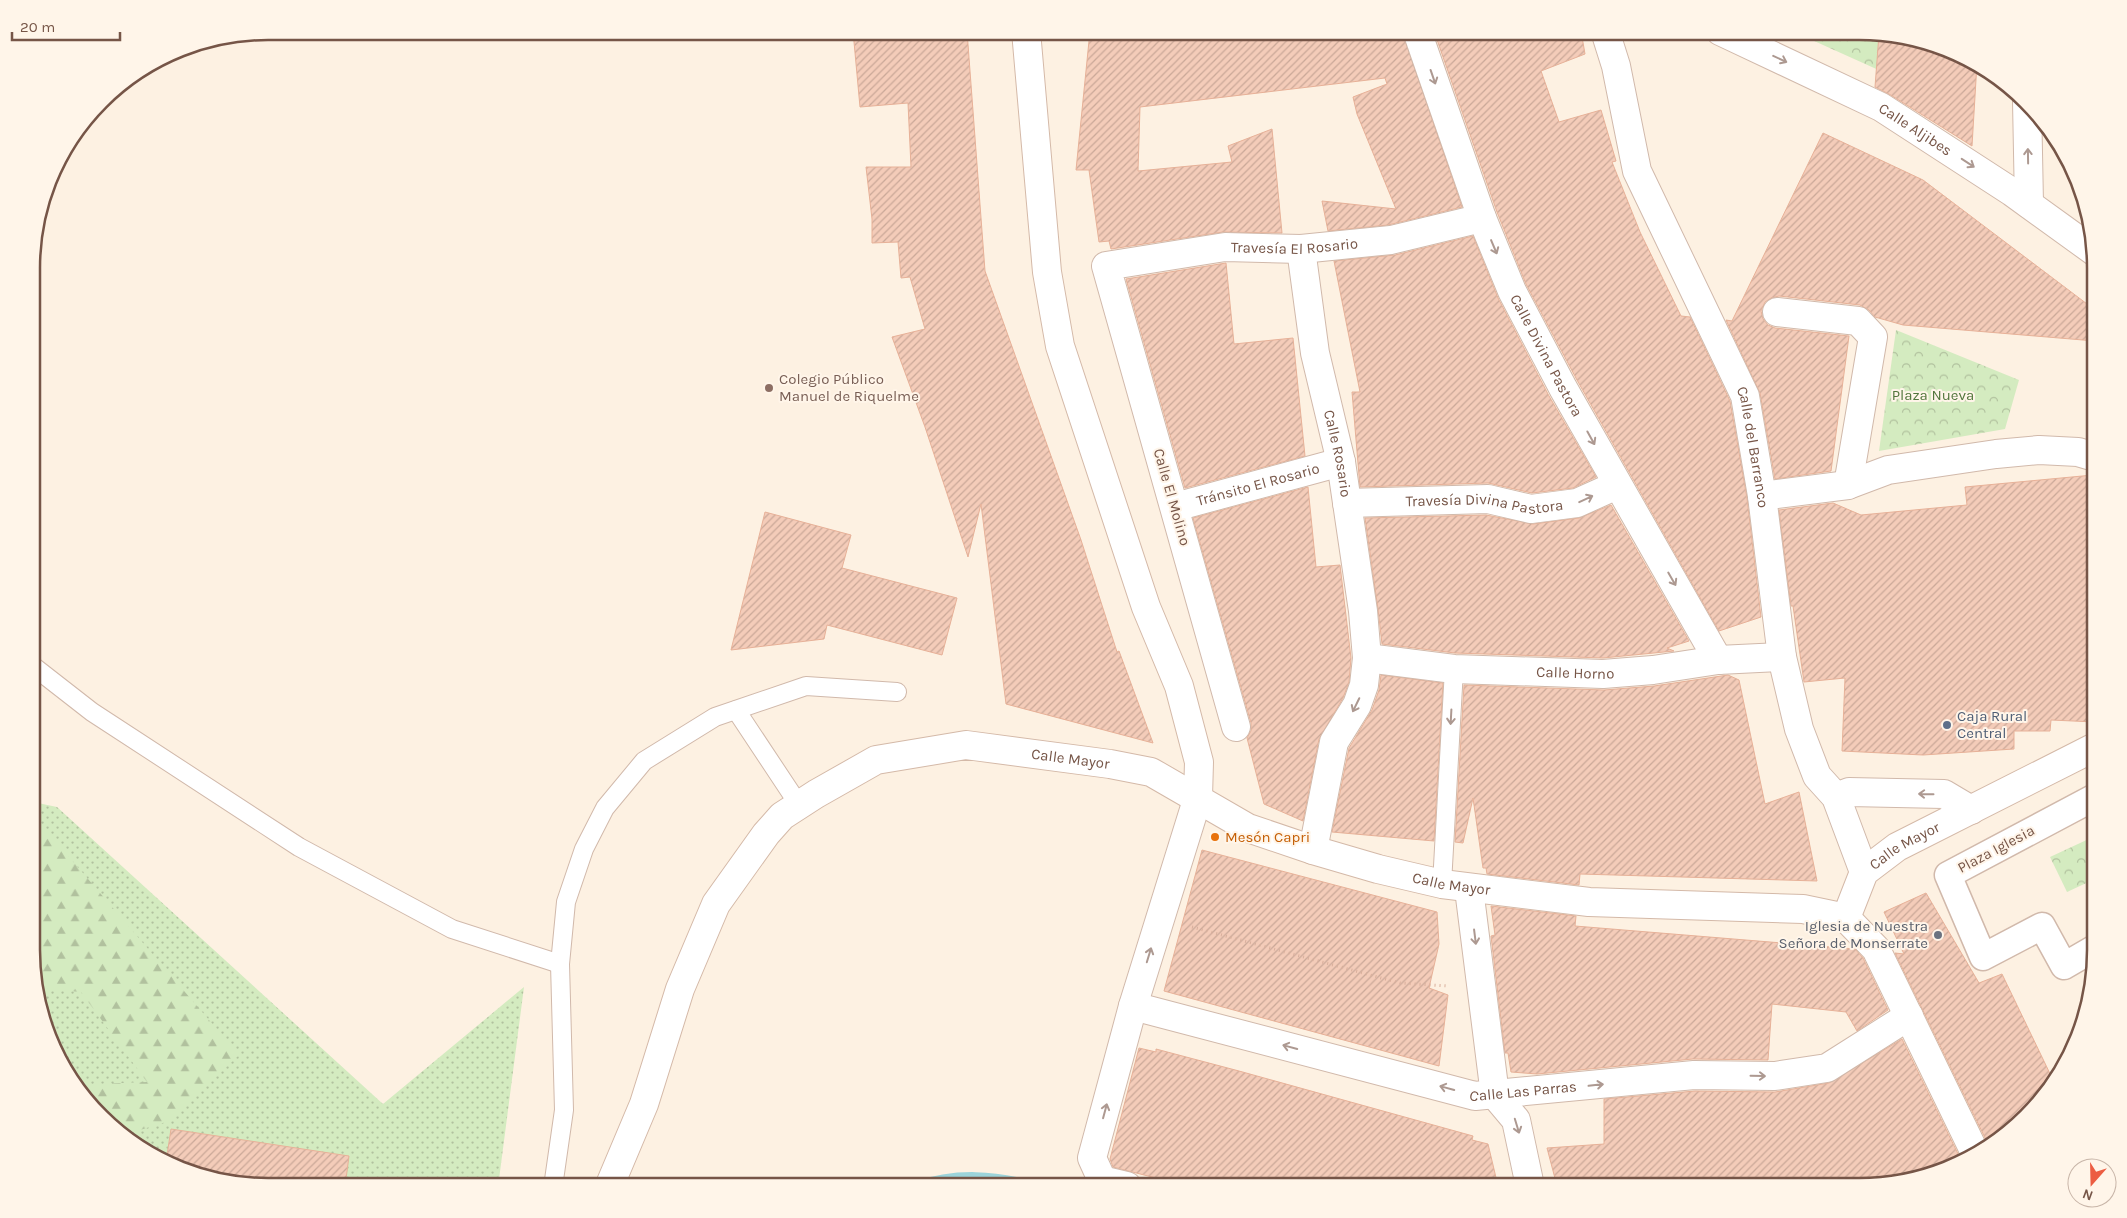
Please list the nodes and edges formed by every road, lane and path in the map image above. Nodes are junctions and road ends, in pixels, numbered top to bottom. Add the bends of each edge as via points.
1 (1027, 40) edge
2 (1419, 40) edge
3 (1608, 40) edge
4 (1739, 40) edge
5 (2027, 114) edge
6 (2029, 204) junction
7 (1482, 218) junction
8 (2086, 245) edge
9 (1301, 248) junction
10 (1106, 266) joint
11 (1777, 312) dead end
12 (2087, 455) edge
13 (1341, 462) junction
14 (1617, 485) junction
15 (1848, 485) junction
16 (1762, 496) junction
17 (1347, 503) junction
18 (1175, 507) junction
19 (1782, 657) junction
20 (1367, 658) junction
21 (1718, 660) junction
22 (1454, 668) junction
23 (40, 671) edge
24 (897, 692) dead end
25 (736, 710) junction
26 (1236, 728) dead end
27 (2087, 751) edge
28 (1198, 797) junction
29 (1836, 797) junction
30 (2087, 800) edge
31 (1971, 810) junction
32 (791, 811) junction
33 (1312, 850) junction
34 (1864, 872) junction
35 (1442, 884) junction
36 (1469, 888) junction
37 (1846, 918) junction
38 (1219, 934) dead end
39 (2087, 953) edge
40 (560, 964) junction
41 (1482, 988) junction
42 (1133, 1006) junction
43 (1909, 1016) junction
44 (1495, 1095) junction
45 (1973, 1148) edge
46 (554, 1178) edge
47 (614, 1178) edge
48 (1101, 1178) edge
49 (1528, 1178) edge

1 - 28 street via 1047,272 1060,346 1146,606 1179,686 1199,762
2 -> 7 street, Calle Divina Pastora
3 - 16 street, Calle del Barranco via 1637,171 1745,396
4 -> 6 street, Calle Aljibes via 1882,107
6 -> 5 street
6 - 8 street, Calle Aljibes
7 - 9 street, Travesía El Rosario via 1391,240
7 -> 14 street, Calle Divina Pastora via 1512,291
9 - 10 street, Travesía El Rosario via 1225,247
9 - 13 street, Calle Rosario via 1315,353
10 - 18 street, Calle El Molino
11 - 15 street via 1858,321 1873,338
12 - 15 street via 2039,450 1996,454 1888,470
13 - 17 street, Calle Rosario
13 - 18 street, Tránsito El Rosario
17 -> 14 street, Travesía Divina Pastora via 1488,499 1531,509 1577,503
14 -> 21 street, Calle Divina Pastora
15 - 16 street
16 - 19 street, Calle del Barranco
17 - 20 street, Calle Rosario
18 - 26 street, Calle El Molino
19 - 21 street, Calle Horno
19 - 29 street, Calle del Barranco via 1798,729 1817,776
20 - 22 street, Calle Horno
20 -> 33 street, Calle Rosario via 1358,704 1334,742
21 - 22 street, Calle Horno via 1603,674
22 -> 35 lane
23 - 40 lane via 92,712 299,847 452,929
24 - 25 lane via 806,686
25 - 32 lane
25 - 40 lane via 715,717 644,761 605,808 584,849 566,902
27 - 31 street, Calle Mayor
28 - 32 street, Calle Mayor via 1151,772 966,745 876,760
28 - 33 street, Calle Mayor via 1248,828
42 -> 28 street
31 -> 29 street via 1944,794 1849,792
29 - 34 street, Calle del Barranco
30 - 39 street, Plaza Iglesia via 1948,874 1983,957 2042,926 2064,966
31 - 34 street, Calle Mayor via 1897,847
32 - 47 street, Calle Mayor via 766,834 716,904 680,989 644,1104
33 - 35 street, Calle Mayor
34 - 37 street, Calle Mayor
35 - 36 street, Calle Mayor
36 - 37 street, Calle Mayor via 1589,902 1803,909
36 -> 41 street
37 - 43 street via 1876,949
38 - 41 path via 1400,983
40 - 46 lane via 564,1110
41 - 44 street
44 -> 42 street, Calle Las Parras via 1474,1096
48 -> 42 street via 1092,1158
44 -> 43 street, Calle Las Parras via 1694,1075 1775,1076 1827,1068
43 - 45 street
44 -> 49 street via 1516,1120

